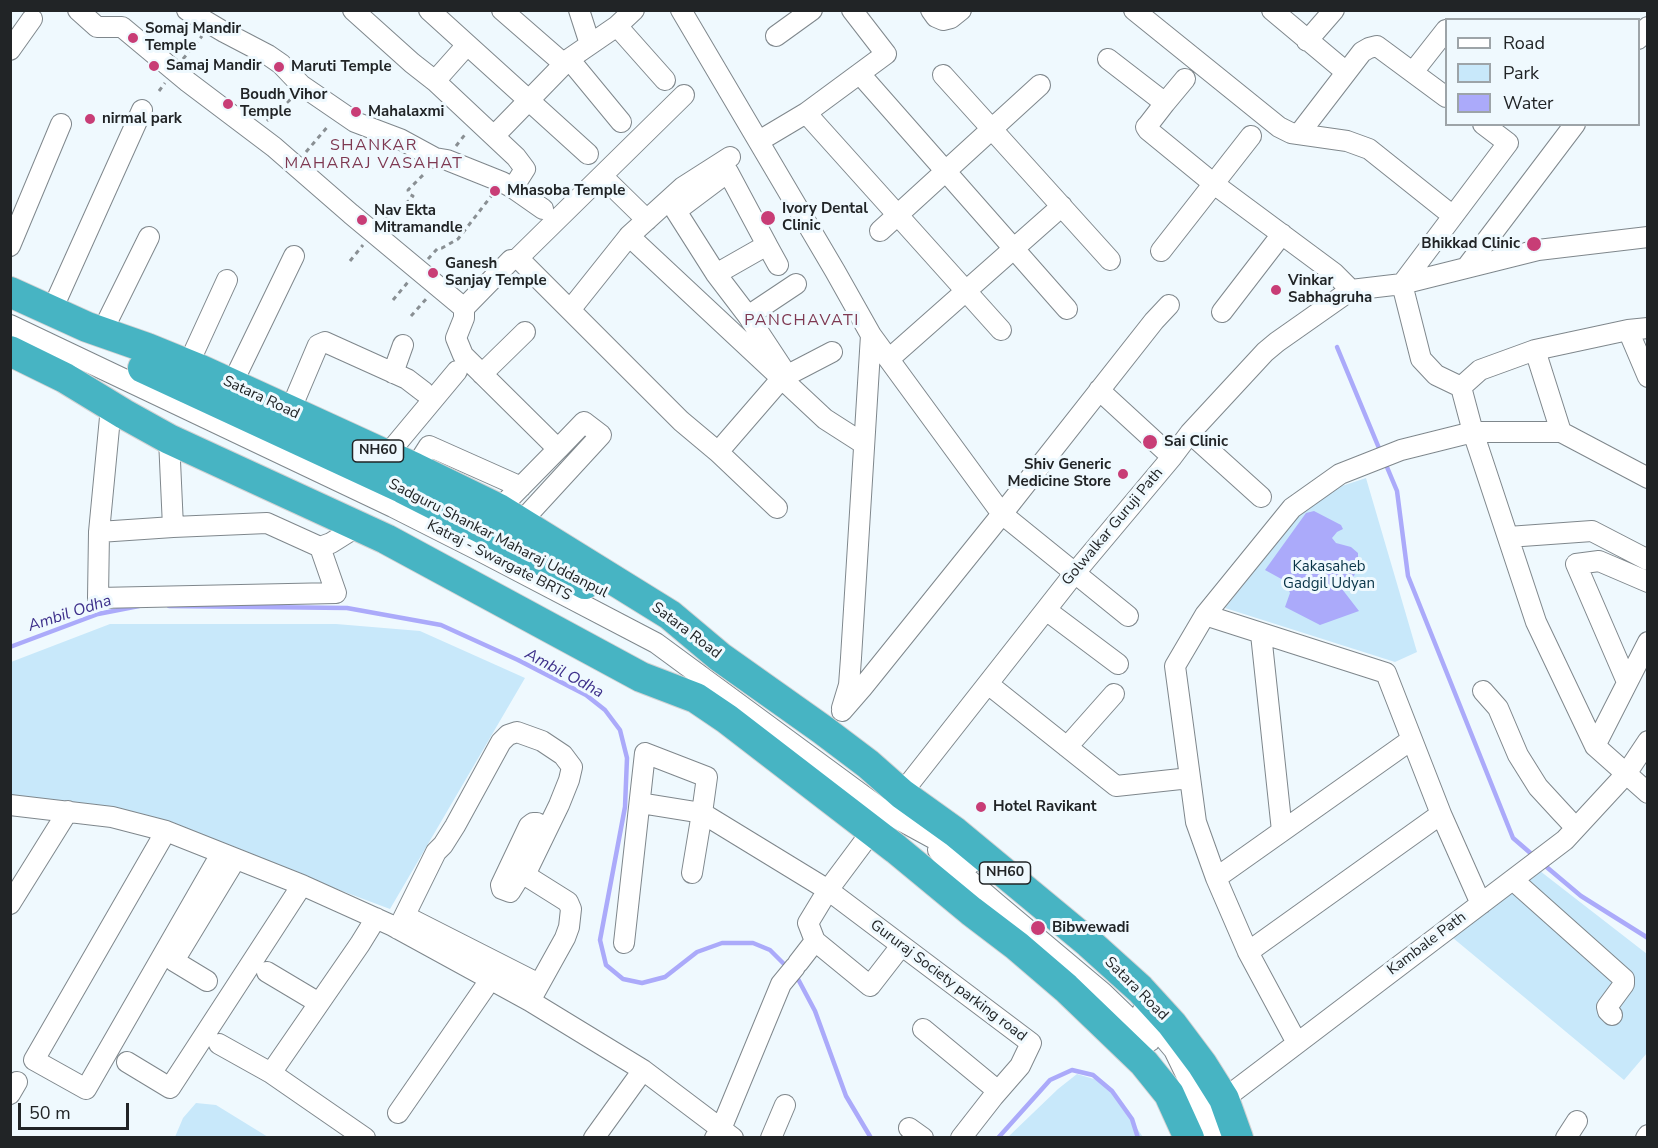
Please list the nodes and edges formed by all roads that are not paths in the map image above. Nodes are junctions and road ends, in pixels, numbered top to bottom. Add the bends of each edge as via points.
1 (78, 10) edge
2 (113, 10) edge
3 (188, 10) edge
4 (353, 10) edge
5 (429, 10) edge
6 (502, 10) edge
7 (579, 10) edge
8 (634, 10) edge
9 (681, 10) edge
10 (812, 10) edge
11 (852, 10) edge
12 (931, 10) edge
13 (961, 10) edge
14 (1134, 10) edge
15 (1272, 10) edge
16 (1334, 10) edge
17 (32, 19) dead end
18 (617, 26) junction
19 (97, 27) junction
20 (1445, 31) edge
21 (776, 36) dead end
22 (1307, 40) junction
23 (590, 44) junction
24 (467, 45) junction
25 (10, 50) edge
26 (1108, 59) dead end
27 (567, 61) junction
28 (1346, 72) junction
29 (1413, 72) junction
30 (861, 74) junction
31 (943, 75) dead end
32 (1185, 79) dead end
33 (665, 80) dead end
34 (435, 81) junction
35 (1040, 85) dead end
36 (684, 95) dead end
37 (1445, 96) edge
38 (529, 102) junction
39 (1165, 103) junction
40 (142, 110) dead end
41 (806, 113) junction
42 (621, 122) dead end
43 (60, 124) dead end
44 (1486, 126) edge
45 (1574, 126) edge
46 (992, 129) junction
47 (1299, 134) junction
48 (494, 136) junction
49 (1251, 136) dead end
50 (759, 141) junction
51 (588, 154) dead end
52 (730, 157) dead end
53 (946, 171) junction
54 (602, 176) junction
55 (1214, 184) junction
56 (508, 185) junction
57 (1062, 207) junction
58 (543, 209) dead end
59 (897, 214) junction
60 (1454, 216) junction
61 (647, 220) junction
62 (880, 231) dead end
63 (1282, 234) junction
64 (629, 236) junction
65 (149, 237) dead end
66 (1647, 237) edge
67 (766, 245) junction
68 (10, 246) edge
69 (1014, 249) junction
70 (1161, 251) dead end
71 (294, 256) dead end
72 (512, 260) dead end
73 (1110, 260) dead end
74 (778, 265) dead end
75 (1467, 268) junction
76 (717, 274) junction
77 (227, 280) dead end
78 (796, 284) dead end
79 (1402, 284) junction
80 (1351, 290) junction
81 (966, 291) junction
82 (10, 292) edge
83 (1169, 305) dead end
84 (10, 307) edge
85 (464, 308) junction
86 (1067, 309) dead end
87 (52, 310) junction
88 (570, 310) junction
89 (1222, 312) dead end
90 (748, 316) junction
91 (10, 326) edge
92 (316, 329) dead end
93 (1638, 329) edge
94 (1001, 330) dead end
95 (102, 332) junction
96 (525, 332) dead end
97 (10, 335) edge
98 (871, 335) junction
99 (403, 345) dead end
100 (1535, 350) junction
101 (10, 351) edge
102 (831, 352) dead end
103 (889, 359) junction
104 (188, 365) junction
105 (457, 371) dead end
106 (393, 373) junction
107 (482, 374) junction
108 (784, 376) junction
109 (1647, 377) edge
110 (232, 384) junction
111 (1461, 387) junction
112 (1099, 390) junction
113 (424, 392) dead end
114 (111, 406) junction
115 (283, 407) junction
116 (1473, 432) junction
117 (1562, 432) junction
118 (406, 433) junction
119 (1190, 433) junction
120 (169, 439) junction
121 (864, 444) junction
122 (558, 448) junction
123 (718, 452) junction
124 (387, 455) junction
125 (422, 457) junction
126 (1172, 457) junction
127 (1647, 478) edge
128 (521, 487) junction
129 (1261, 497) dead end
130 (777, 508) dead end
131 (1002, 514) junction
132 (510, 515) junction
133 (358, 526) junction
134 (173, 527) junction
135 (99, 532) junction
136 (1508, 537) junction
137 (320, 546) junction
138 (1647, 560) edge
139 (1074, 574) junction
140 (1647, 582) edge
141 (1046, 610) junction
142 (1205, 615) junction
143 (1128, 616) dead end
144 (1261, 634) junction
145 (1647, 642) edge
146 (720, 657) junction
147 (1118, 664) dead end
148 (1627, 682) junction
149 (988, 684) junction
150 (1484, 690) dead end
151 (1114, 694) dead end
152 (696, 698) junction
153 (832, 721) junction
154 (1411, 740) junction
155 (1647, 741) edge
156 (1595, 746) junction
157 (1067, 747) junction
158 (1626, 774) junction
159 (1190, 778) junction
160 (1647, 793) edge
161 (640, 803) junction
162 (10, 805) edge
163 (68, 811) junction
164 (702, 813) junction
165 (887, 813) junction
166 (1441, 814) junction
167 (1576, 828) junction
168 (547, 829) junction
169 (166, 831) junction
170 (1282, 831) junction
171 (228, 857) junction
172 (692, 873) dead end
173 (525, 875) junction
174 (1216, 878) junction
175 (1513, 880) junction
176 (302, 885) junction
177 (828, 890) junction
178 (10, 904) edge
179 (1481, 904) junction
180 (376, 918) junction
181 (402, 922) junction
182 (815, 941) junction
183 (624, 943) dead end
184 (901, 945) junction
185 (1248, 952) junction
186 (174, 961) junction
187 (267, 972) dead end
188 (490, 980) junction
189 (535, 993) junction
190 (231, 994) junction
191 (319, 1003) junction
192 (1612, 1015) dead end
193 (923, 1029) dead end
194 (1297, 1043) junction
195 (219, 1044) dead end
196 (127, 1062) dead end
197 (643, 1070) junction
198 (271, 1073) junction
199 (93, 1088) dead end
200 (998, 1091) junction
201 (785, 1105) dead end
202 (398, 1113) dead end
203 (1201, 1119) edge
204 (354, 1134) edge
205 (723, 1135) edge
206 (594, 1137) edge
207 (771, 1137) edge
208 (962, 1137) edge
209 (1213, 1137) edge
210 (1238, 1137) edge

1 - 19 street
2 - 19 street
3 - 56 street via 268,55 301,85 355,122
4 - 34 street
5 - 24 street
6 - 27 street
7 - 23 street
8 - 18 street
9 - 50 street
10 - 21 street
11 - 30 street via 886,54
12 - 13 street via 943,20
14 - 47 street via 1279,127
15 - 22 street
16 - 22 street
17 - 25 street
18 - 23 street
18 - 33 street
19 - 85 street via 122,27
20 - 29 street
22 - 28 street
23 - 27 street
24 - 34 street
24 - 38 street
26 - 39 street
27 - 38 street
27 - 42 street
28 - 29 street via 1362,52 1377,46
28 - 47 street
29 - 37 street
30 - 41 street
30 - 53 street
31 - 46 street
32 - 39 street
34 - 48 street
35 - 46 street
36 - 54 street
38 - 48 street
38 - 51 street
39 - 55 street via 1146,128
40 - 87 street
41 - 50 street
41 - 59 street
43 - 68 street
44 - 60 street via 1508,143
45 - 75 street
46 - 53 street
46 - 57 street
47 - 60 street via 1347,141 1369,149
48 - 56 street via 525,168
49 - 55 street
50 - 98 street
52 - 61 street via 683,187
53 - 59 street
53 - 69 street
54 - 61 street
54 - 88 street via 518,258
55 - 63 street
55 - 70 street
56 - 58 street
57 - 69 street
57 - 73 street
59 - 62 street
59 - 81 street
60 - 79 street
61 - 64 street
63 - 80 street
63 - 89 street
64 - 88 street
64 - 108 street
65 - 95 street
66 - 75 street, Golwalkar Guruji Path via 1538,250
67 - 74 street
67 - 76 street
67 - 76 street via 728,172 676,211
69 - 81 street
69 - 86 street
71 - 110 street
72 - 85 street
75 - 79 street, Golwalkar Guruji Path
76 - 90 street
77 - 104 street
78 - 90 street
79 - 80 street, Golwalkar Guruji Path
79 - 111 street via 1421,359 1436,375
80 - 119 street, Golwalkar Guruji Path via 1271,347
81 - 94 street
81 - 103 street
82 - 87 highway, Satara Road / NH60
83 - 112 street
84 - 146 highway, Sadguru Shankar Maharaj Uddanpul via 402,488
85 - 107 street via 456,338 463,355
87 - 95 highway, Satara Road / NH60
88 - 123 street via 681,421
90 - 108 street
91 - 165 street, Katraj - Swargate BRTS via 393,507 656,642
92 - 115 street
93 - 100 street
93 - 109 street
95 - 104 highway, Satara Road / NH60
96 - 107 street
97 - 152 highway via 72,363 177,421 649,660
98 - 103 street
98 - 121 street
99 - 106 street
100 - 111 street via 1480,370
100 - 117 street
101 - 114 highway, Satara Road / NH60
102 - 108 street
103 - 131 street
104 - 110 highway, Satara Road / NH60
105 - 118 street
106 - 113 street
106 - 115 street via 324,342 318,345
107 - 122 street
108 - 121 street via 825,418
108 - 123 street
110 - 115 highway, Satara Road / NH60
111 - 116 street
112 - 126 street
112 - 131 street
114 - 120 highway, Satara Road / NH60
114 - 135 street
115 - 124 highway, Satara Road / NH60
116 - 117 street
116 - 136 street
116 - 142 street via 1401,450 1340,474 1292,508
117 - 127 street
118 - 124 street
118 - 125 street
119 - 126 street, Golwalkar Guruji Path
119 - 129 street
120 - 133 highway, Satara Road / NH60
120 - 134 street
121 - 153 street via 849,685
122 - 128 street
122 - 132 street via 584,422 601,435
123 - 130 street
124 - 125 highway, Satara Road / NH60
125 - 128 street
125 - 132 highway, Satara Road / NH60
126 - 139 street, Golwalkar Guruji Path
128 - 132 street
131 - 139 street
131 - 153 street
132 - 146 highway, Satara Road / NH60 via 669,615
133 - 137 street
133 - 152 highway, Satara Road / NH60 via 641,677
134 - 135 street
134 - 137 street via 267,523
135 - 137 street via 98,598 336,593
136 - 138 street via 1592,531
136 - 156 street via 1536,622
139 - 141 street, Golwalkar Guruji Path
139 - 143 street
140 - 148 street via 1599,561 1576,564
141 - 147 street
141 - 149 street, Golwalkar Guruji Path
142 - 144 street
142 - 159 street via 1175,666
144 - 154 street via 1386,673
144 - 170 street
145 - 148 street
146 - 153 highway, Satara Road / NH60
148 - 156 street
149 - 157 street
149 - 165 street, Golwalkar Guruji Path
150 - 167 street via 1538,787
151 - 157 street
152 - 165 highway, Satara Road / NH60
153 - 165 highway, Satara Road / NH60 via 868,764
154 - 166 street
154 - 170 street
155 - 158 street, Kambale Path
156 - 158 street
157 - 159 street via 1116,786
158 - 160 street
158 - 167 street, Kambale Path
159 - 174 street via 1196,822
161 - 164 street
161 - 164 street via 645,753 707,777
161 - 183 street
162 - 163 street
163 - 169 street
163 - 178 street
164 - 172 street
164 - 177 street, Gururaj Society parking road
165 - 177 street
165 - 203 highway, Satara Road / NH60 via 896,849 1066,988 1169,1094
165 - 203 street, Katraj - Swargate BRTS via 953,849 1109,975 1173,1050 1190,1082
165 - 203 highway, Satara Road / NH60 via 955,832 1140,988 1202,1064
166 - 179 street
166 - 185 street
167 - 175 street, Kambale Path
168 - 173 street
168 - 173 street via 537,823 529,826 502,889 510,892 520,876
168 - 181 street via 572,767 563,755 542,741 517,732 508,735 436,852
169 - 171 street
169 - 171 street via 34,1060 86,1089
170 - 174 street
171 - 176 street
171 - 186 street
173 - 189 street via 568,902 571,909 565,938
174 - 185 street
175 - 179 street, Kambale Path
175 - 192 street via 1624,979 1607,1007
176 - 180 street
176 - 190 street
177 - 182 street via 808,923
177 - 184 street, Gururaj Society parking road
179 - 194 street, Kambale Path
180 - 181 street
180 - 191 street
181 - 188 street
181 - 189 street
182 - 184 street via 870,986
182 - 205 street via 781,984
184 - 200 street, Gururaj Society parking road via 1031,1043 1020,1066
185 - 194 street
186 - 190 street
186 - 199 street
187 - 191 street
188 - 189 street
188 - 202 street
189 - 197 street
190 - 196 street via 170,1088
191 - 198 street
193 - 200 street
194 - 203 street, Kambale Path
195 - 198 street
197 - 205 street
197 - 206 street
198 - 204 street
200 - 208 street, Gururaj Society parking road
201 - 207 street
203 - 209 street, Katraj - Swargate BRTS
203 - 210 highway, Satara Road / NH60

